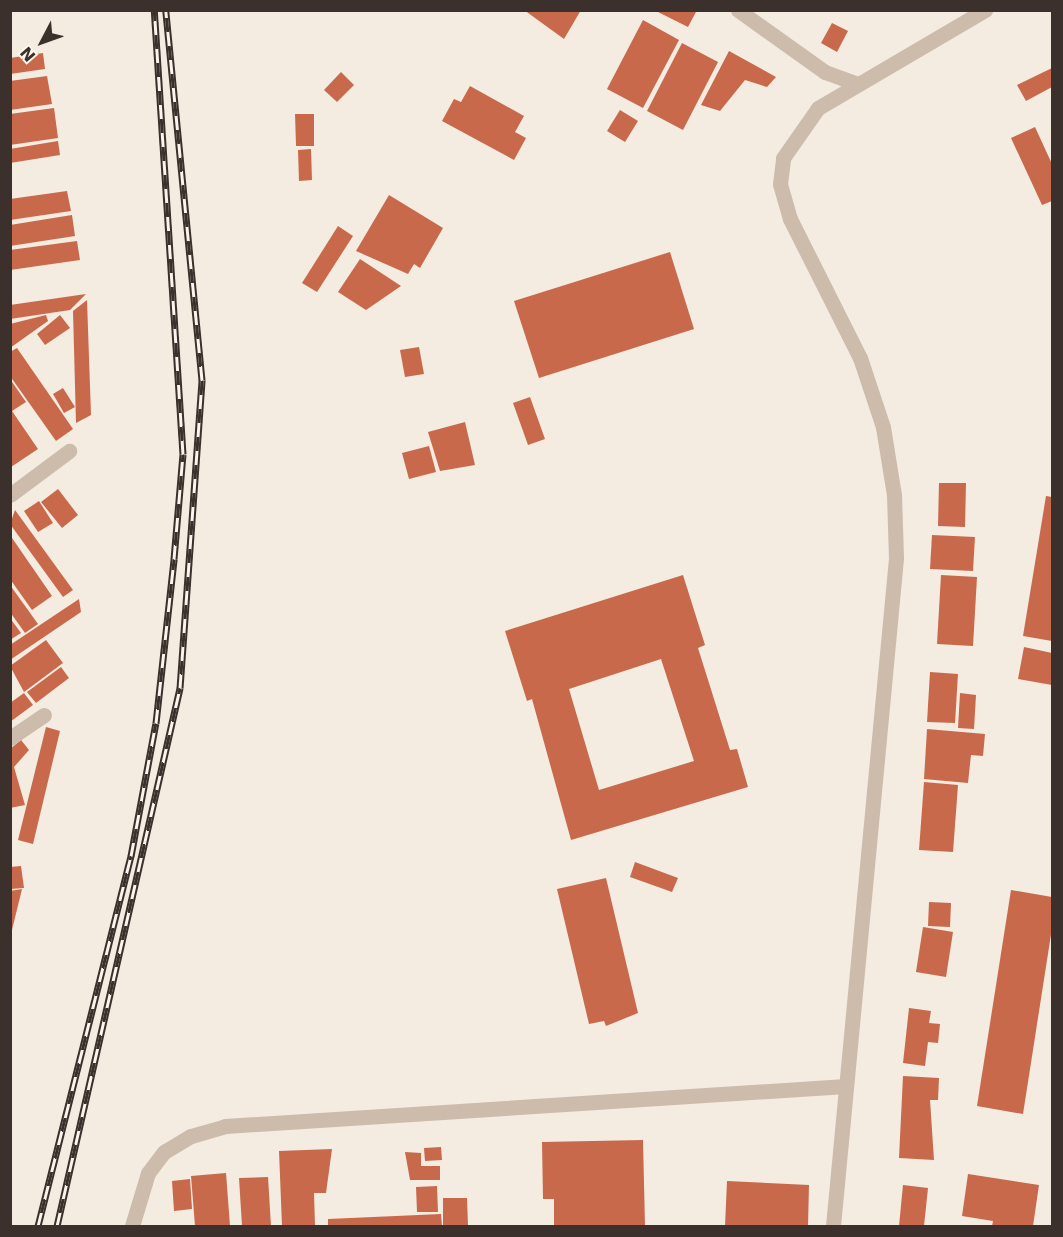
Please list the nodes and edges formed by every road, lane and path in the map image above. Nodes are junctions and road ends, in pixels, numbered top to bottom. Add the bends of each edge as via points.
1 (738, 10) edge
2 (985, 10) edge
3 (855, 83) junction
4 (69, 451) dead end
5 (10, 495) edge
6 (44, 715) dead end
7 (10, 738) edge
8 (846, 1086) junction
9 (132, 1227) edge
10 (833, 1227) edge

1 - 3 street via 825,72
2 - 3 street
3 - 8 street via 818,108 797,132 783,158 780,184 790,219 860,358 883,427 894,495 896,558
4 - 5 street
6 - 7 street
8 - 9 street via 225,1126 191,1136 164,1152 148,1173
8 - 10 street

